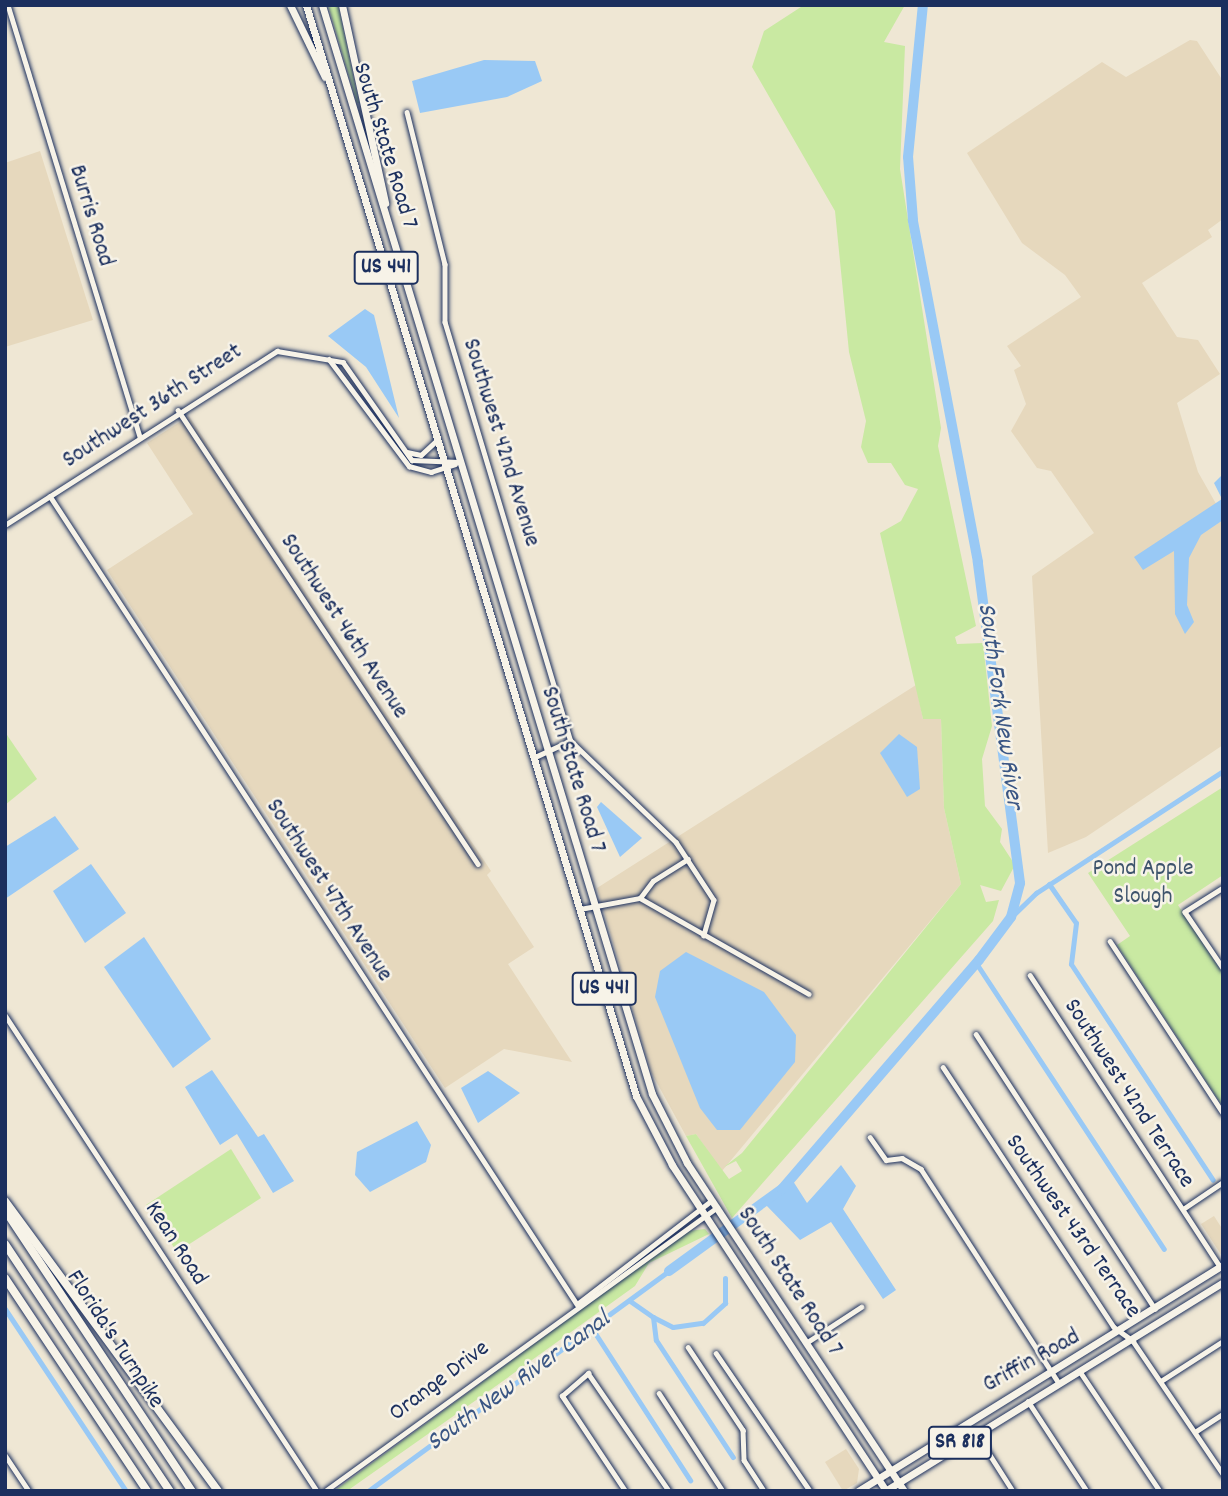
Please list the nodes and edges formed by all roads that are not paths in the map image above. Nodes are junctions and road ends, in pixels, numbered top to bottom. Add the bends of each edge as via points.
1 (8, 5) edge
2 (290, 5) edge
3 (306, 5) edge
4 (322, 5) edge
5 (342, 7) edge
6 (335, 96) junction
7 (407, 111) dead end
8 (394, 248) junction
9 (328, 358) junction
10 (363, 399) junction
11 (377, 405) junction
12 (178, 410) junction
13 (139, 436) junction
14 (438, 439) junction
15 (404, 450) junction
16 (459, 462) junction
17 (446, 466) junction
18 (50, 496) junction
19 (5, 525) edge
20 (488, 607) junction
21 (507, 622) junction
22 (571, 741) junction
23 (547, 754) junction
24 (534, 758) junction
25 (688, 859) junction
26 (478, 864) dead end
27 (1223, 888) edge
28 (640, 898) junction
29 (592, 906) junction
30 (579, 909) junction
31 (704, 936) junction
32 (1110, 941) dead end
33 (1223, 968) edge
34 (1030, 975) dead end
35 (809, 994) dead end
36 (5, 1015) edge
37 (976, 1034) dead end
38 (623, 1055) junction
39 (943, 1067) dead end
40 (644, 1073) junction
41 (1223, 1113) edge
42 (870, 1137) dead end
43 (1223, 1182) edge
44 (5, 1201) edge
45 (714, 1204) junction
46 (1182, 1209) junction
47 (5, 1210) edge
48 (703, 1212) junction
49 (5, 1244) edge
50 (641, 1251) junction
51 (636, 1265) junction
52 (1221, 1266) edge
53 (5, 1278) edge
54 (1223, 1282) edge
55 (577, 1304) junction
56 (862, 1307) dead end
57 (1156, 1310) junction
58 (781, 1331) junction
59 (1122, 1333) junction
60 (1133, 1341) junction
61 (1223, 1341) edge
62 (806, 1343) junction
63 (688, 1347) dead end
64 (716, 1353) dead end
65 (1052, 1371) junction
66 (1081, 1373) junction
67 (1161, 1381) junction
68 (1059, 1384) junction
69 (659, 1393) dead end
70 (1027, 1400) junction
71 (1223, 1414) edge
72 (1195, 1432) junction
73 (975, 1433) junction
74 (5, 1455) edge
75 (890, 1471) junction
76 (1223, 1474) edge
77 (878, 1478) junction
78 (898, 1482) junction
79 (29, 1491) edge
80 (147, 1491) edge
81 (170, 1491) edge
82 (192, 1491) edge
83 (218, 1491) edge
84 (317, 1491) edge
85 (325, 1491) edge
86 (625, 1491) edge
87 (670, 1491) edge
88 (723, 1491) edge
89 (764, 1491) edge
90 (810, 1491) edge
91 (858, 1491) edge
92 (886, 1491) edge
93 (904, 1491) edge
94 (1013, 1491) edge
95 (1087, 1491) edge
96 (1160, 1491) edge

1 - 13 street, Burris Road
2 - 6 main road
3 - 6 main road, South State Road 7 / US 441
4 - 8 main road, South State Road 7 / US 441
5 - 8 main road
6 - 14 main road, South State Road 7 / US 441
7 - 22 street, Southwest 42nd Avenue via 445,264 445,322
8 - 16 main road, South State Road 7 / US 441
9 - 10 street
9 - 11 street, Southwest 36th Street via 350,368
9 - 12 street, Southwest 36th Street via 276,351
10 - 11 street
10 - 17 street via 409,466
11 - 15 street, Southwest 36th Street
12 - 13 street, Southwest 36th Street
12 - 26 street, Southwest 46th Avenue
13 - 18 street, Southwest 36th Street
14 - 15 street via 421,455
14 - 17 main road, South State Road 7 / US 441
15 - 17 street via 418,462
16 - 17 street
16 - 21 main road, South State Road 7 / US 441
17 - 20 main road, South State Road 7 / US 441
18 - 19 street, Southwest 36th Street
18 - 55 street, Southwest 47th Avenue
20 - 21 main road
20 - 24 main road, South State Road 7 / US 441
21 - 23 main road, South State Road 7 / US 441
22 - 23 street
22 - 25 street via 659,822
23 - 24 street
23 - 29 main road, South State Road 7 / US 441
24 - 30 main road, South State Road 7 / US 441
25 - 28 street via 653,881
25 - 31 street via 714,900
27 - 33 street via 1185,912
28 - 29 street
28 - 31 street
29 - 30 street
29 - 40 main road, South State Road 7 / US 441
30 - 38 main road, South State Road 7 / US 441
31 - 35 street
32 - 41 street
34 - 46 street, Southwest 42nd Terrace
36 - 84 street, Kean Road
37 - 57 street
38 - 40 main road
38 - 48 main road, South State Road 7 / US 441 via 653,1131
39 - 59 street, Southwest 43rd Terrace
40 - 45 main road, South State Road 7 / US 441 via 671,1134
42 - 65 street via 886,1160 902,1158 921,1169
43 - 46 street
44 - 83 highway
45 - 48 street, Orange Drive
45 - 62 main road, South State Road 7 / US 441
46 - 52 street, Southwest 42nd Terrace
47 - 82 highway, Florida's Turnpike
48 - 50 street, Orange Drive
48 - 51 street, Orange Drive
48 - 58 main road, South State Road 7 / US 441
49 - 81 highway, Florida's Turnpike
50 - 51 street
50 - 55 street, Orange Drive
51 - 55 street, Orange Drive
52 - 57 main road, Griffin Road / SR 818
53 - 80 highway
54 - 60 main road, Griffin Road / SR 818
55 - 85 street, Orange Drive
56 - 62 street
57 - 59 main road, Griffin Road / SR 818
58 - 62 main road
58 - 77 main road, South State Road 7 / US 441
59 - 60 street, Southwest 43rd Terrace
59 - 65 main road, Griffin Road / SR 818
60 - 66 main road, Griffin Road / SR 818
60 - 67 street, Southwest 43rd Terrace
61 - 67 street
62 - 75 main road, South State Road 7 / US 441
63 - 89 street via 743,1430 744,1460
64 - 90 street
65 - 68 street
65 - 75 main road, Griffin Road / SR 818
66 - 68 main road, Griffin Road / SR 818
66 - 96 street
67 - 72 street, Southwest 43rd Terrace
68 - 70 main road, Griffin Road / SR 818
69 - 88 street
70 - 73 main road, Griffin Road / SR 818
70 - 95 street
71 - 72 street
72 - 76 street, Southwest 43rd Terrace
73 - 78 main road, Griffin Road / SR 818
73 - 94 street
74 - 79 street
75 - 77 main road, Griffin Road / SR 818
75 - 78 main road, South State Road 7 / US 441
77 - 91 main road, Griffin Road / SR 818
77 - 92 main road, South State Road 7 / US 441
78 - 92 main road, Griffin Road / SR 818
78 - 93 main road, South State Road 7 / US 441
86 - 87 street via 562,1396 592,1373

